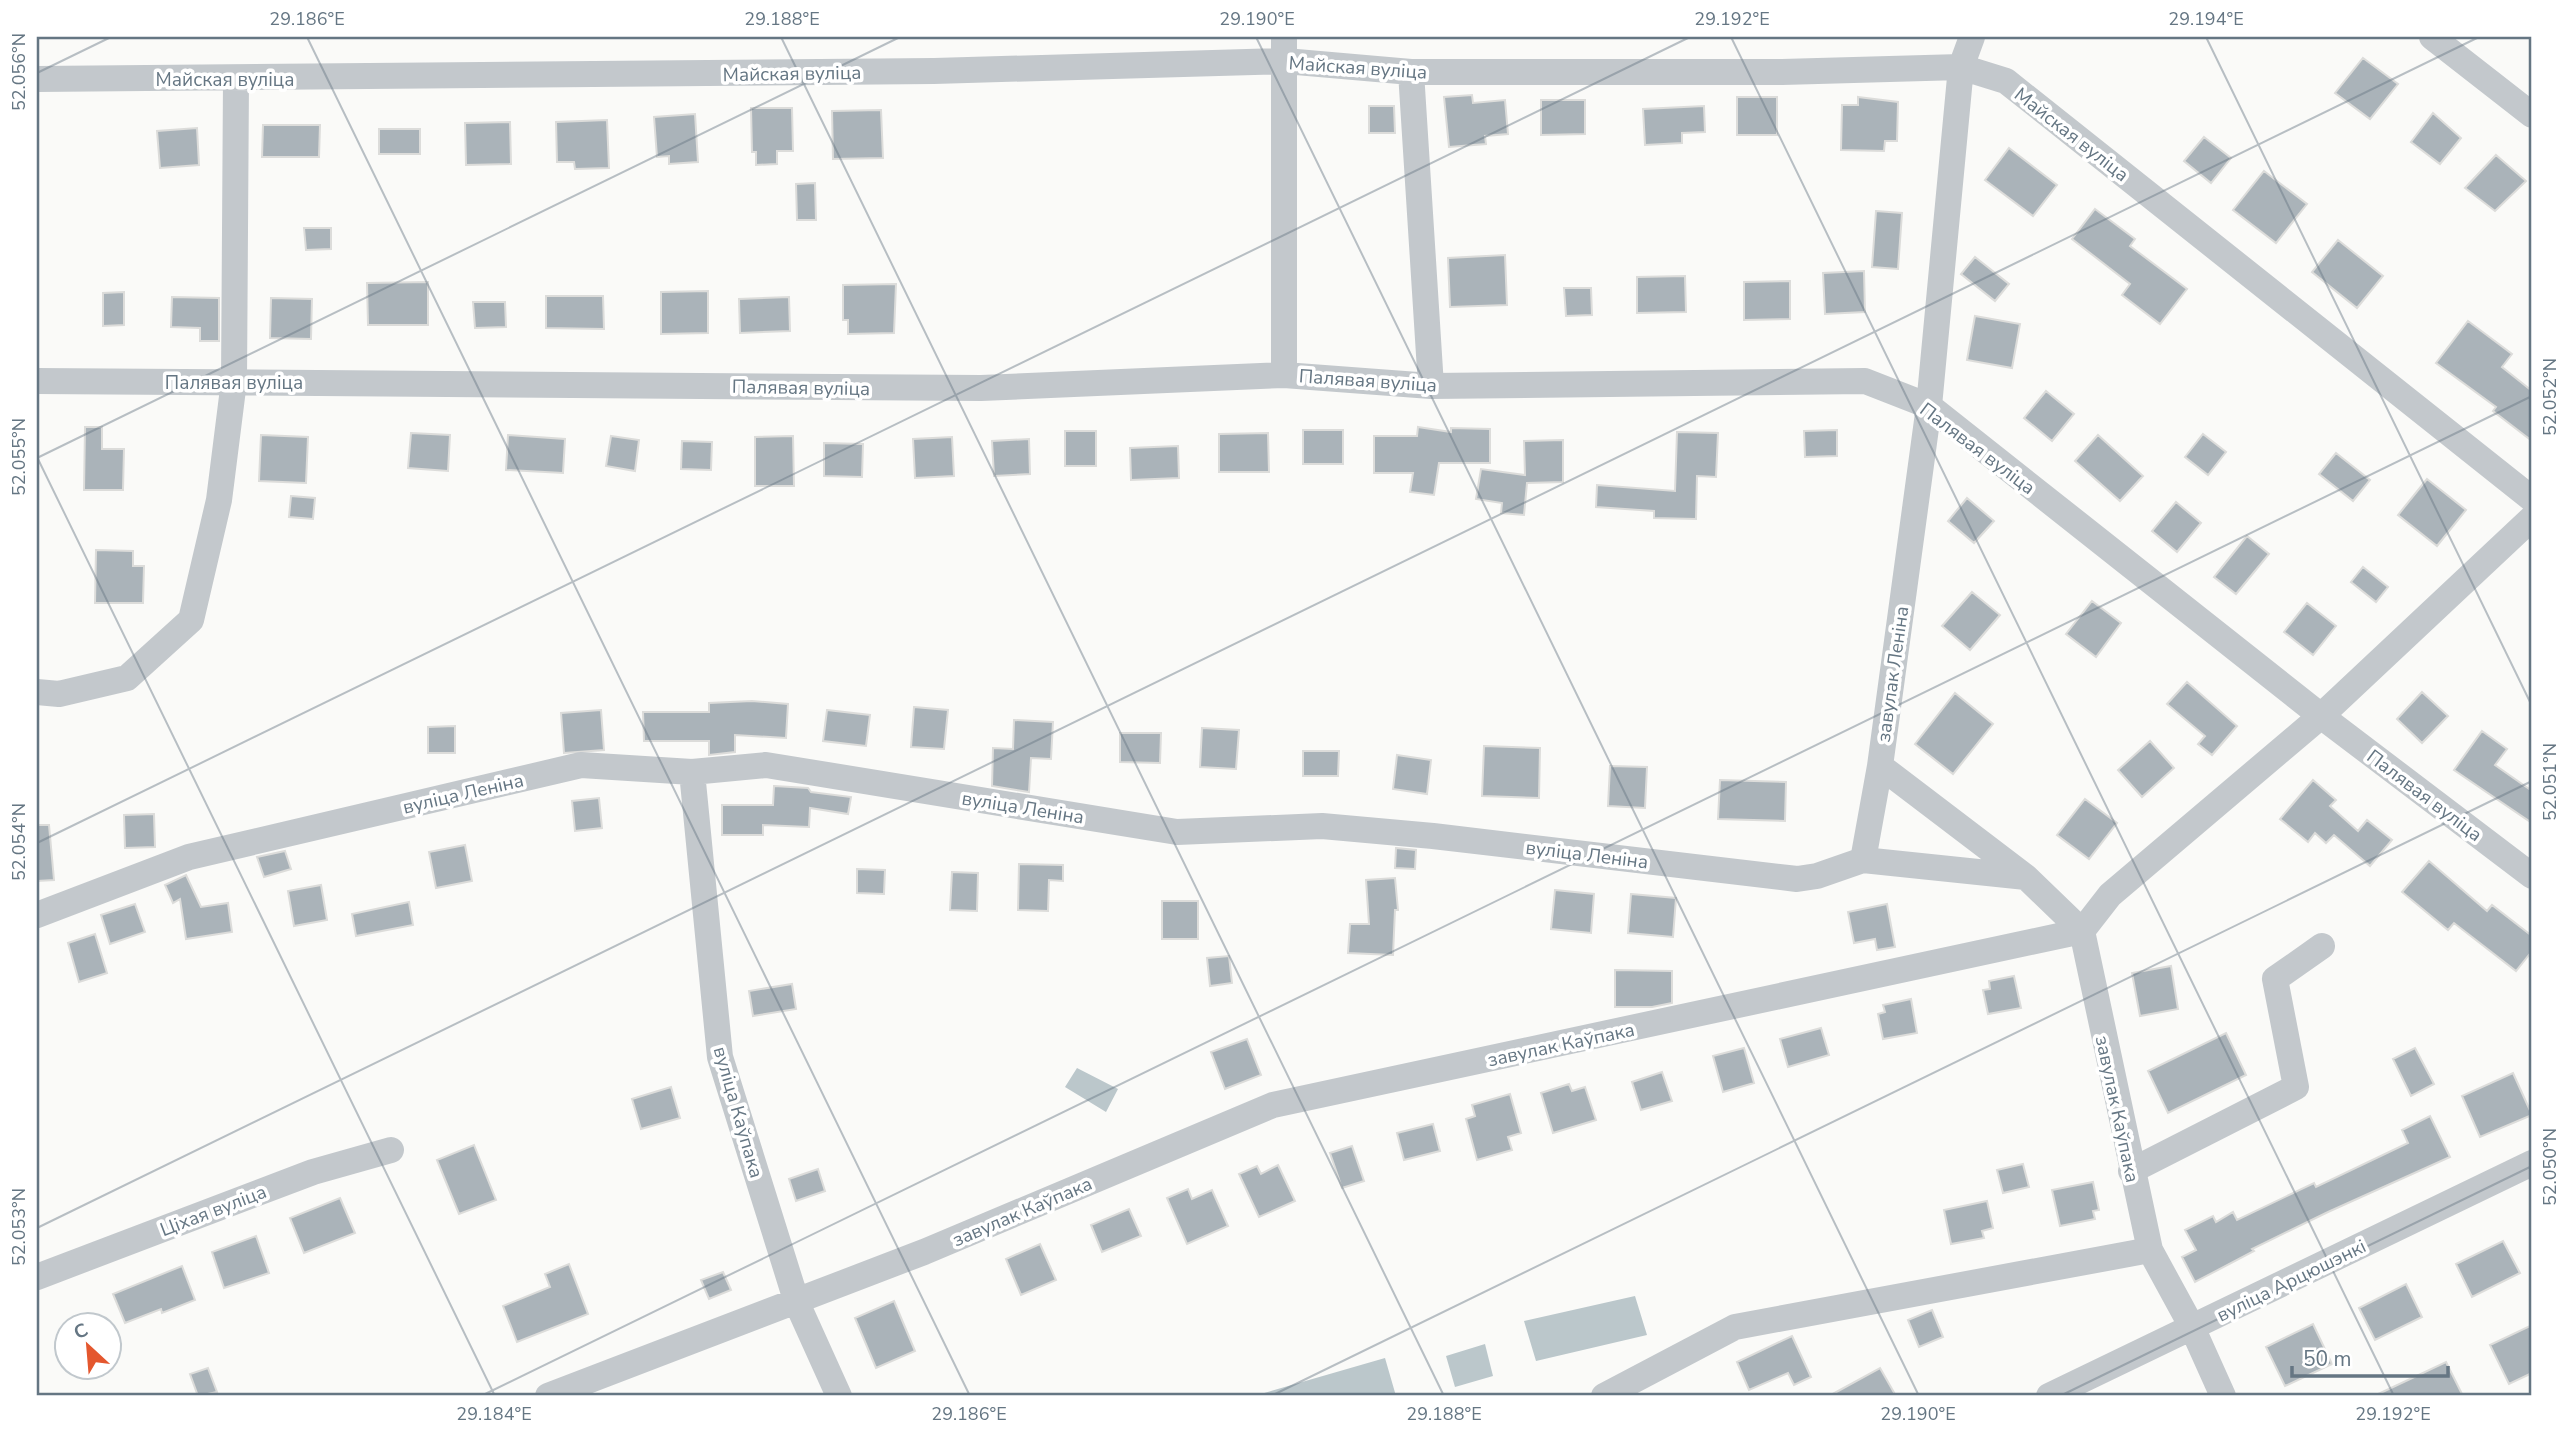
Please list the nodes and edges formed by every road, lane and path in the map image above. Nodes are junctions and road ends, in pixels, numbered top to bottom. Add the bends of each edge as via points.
1 (1972, 37) edge
2 (2432, 37) edge
3 (1284, 49) edge
4 (1961, 67) junction
5 (1411, 72) junction
6 (37, 79) edge
7 (236, 80) junction
8 (2532, 115) edge
9 (1284, 375) junction
10 (37, 381) edge
11 (234, 381) junction
12 (1431, 386) junction
13 (1929, 406) junction
14 (2532, 499) edge
15 (2532, 518) edge
16 (37, 692) edge
17 (2320, 716) junction
18 (1880, 766) junction
19 (692, 772) junction
20 (1863, 860) junction
21 (2532, 876) edge
22 (2026, 877) junction
23 (37, 915) edge
24 (2082, 931) junction
25 (2322, 946) dead end
26 (391, 1150) dead end
27 (2532, 1163) edge
28 (2131, 1171) junction
29 (2150, 1250) junction
30 (37, 1276) edge
31 (797, 1303) junction
32 (2192, 1327) junction
33 (548, 1396) edge
34 (839, 1396) edge
35 (1604, 1396) edge
36 (2049, 1396) edge
37 (2222, 1396) edge

1 - 4 street, завулак Леніна
2 - 8 street
3 - 5 street, Майская вуліца
3 - 7 street, Майская вуліца via 934,71
3 - 9 street
4 - 5 street, Майская вуліца
4 - 13 street, завулак Леніна
4 - 14 street, Майская вуліца via 2006,82
5 - 12 street
6 - 7 street, Майская вуліца
7 - 11 street
9 - 11 street, Палявая вуліца via 981,388
9 - 12 street, Палявая вуліца
10 - 11 street, Палявая вуліца
11 - 16 street via 219,500 191,620 127,678 59,694
12 - 13 street, Палявая вуліца via 1866,381
13 - 17 street, Палявая вуліца
13 - 18 street, завулак Леніна
15 - 17 street
17 - 21 street, Палявая вуліца
17 - 24 street via 2110,895
18 - 20 street
18 - 22 street, завулак Леніна
19 - 20 street, вуліца Леніна via 766,765 1177,832 1322,827 1797,879
19 - 23 street, вуліца Леніна via 581,765 189,857
19 - 31 street, вуліца Каўпака via 720,1057
20 - 22 street, вуліца Леніна
22 - 24 street, завулак Леніна
24 - 28 street, завулак Каўпака
24 - 31 street, завулак Каўпака via 1273,1105
25 - 28 street via 2275,979 2297,1087
26 - 30 street, Ціхая вуліца via 313,1172
27 - 32 street, вуліца Арцюшэнкі
28 - 29 street, завулак Каўпака
29 - 32 street, завулак Каўпака
29 - 35 street via 1735,1327
31 - 33 street, завулак Каўпака
31 - 34 street, вуліца Каўпака
32 - 36 street, вуліца Арцюшэнкі
32 - 37 street, завулак Каўпака

